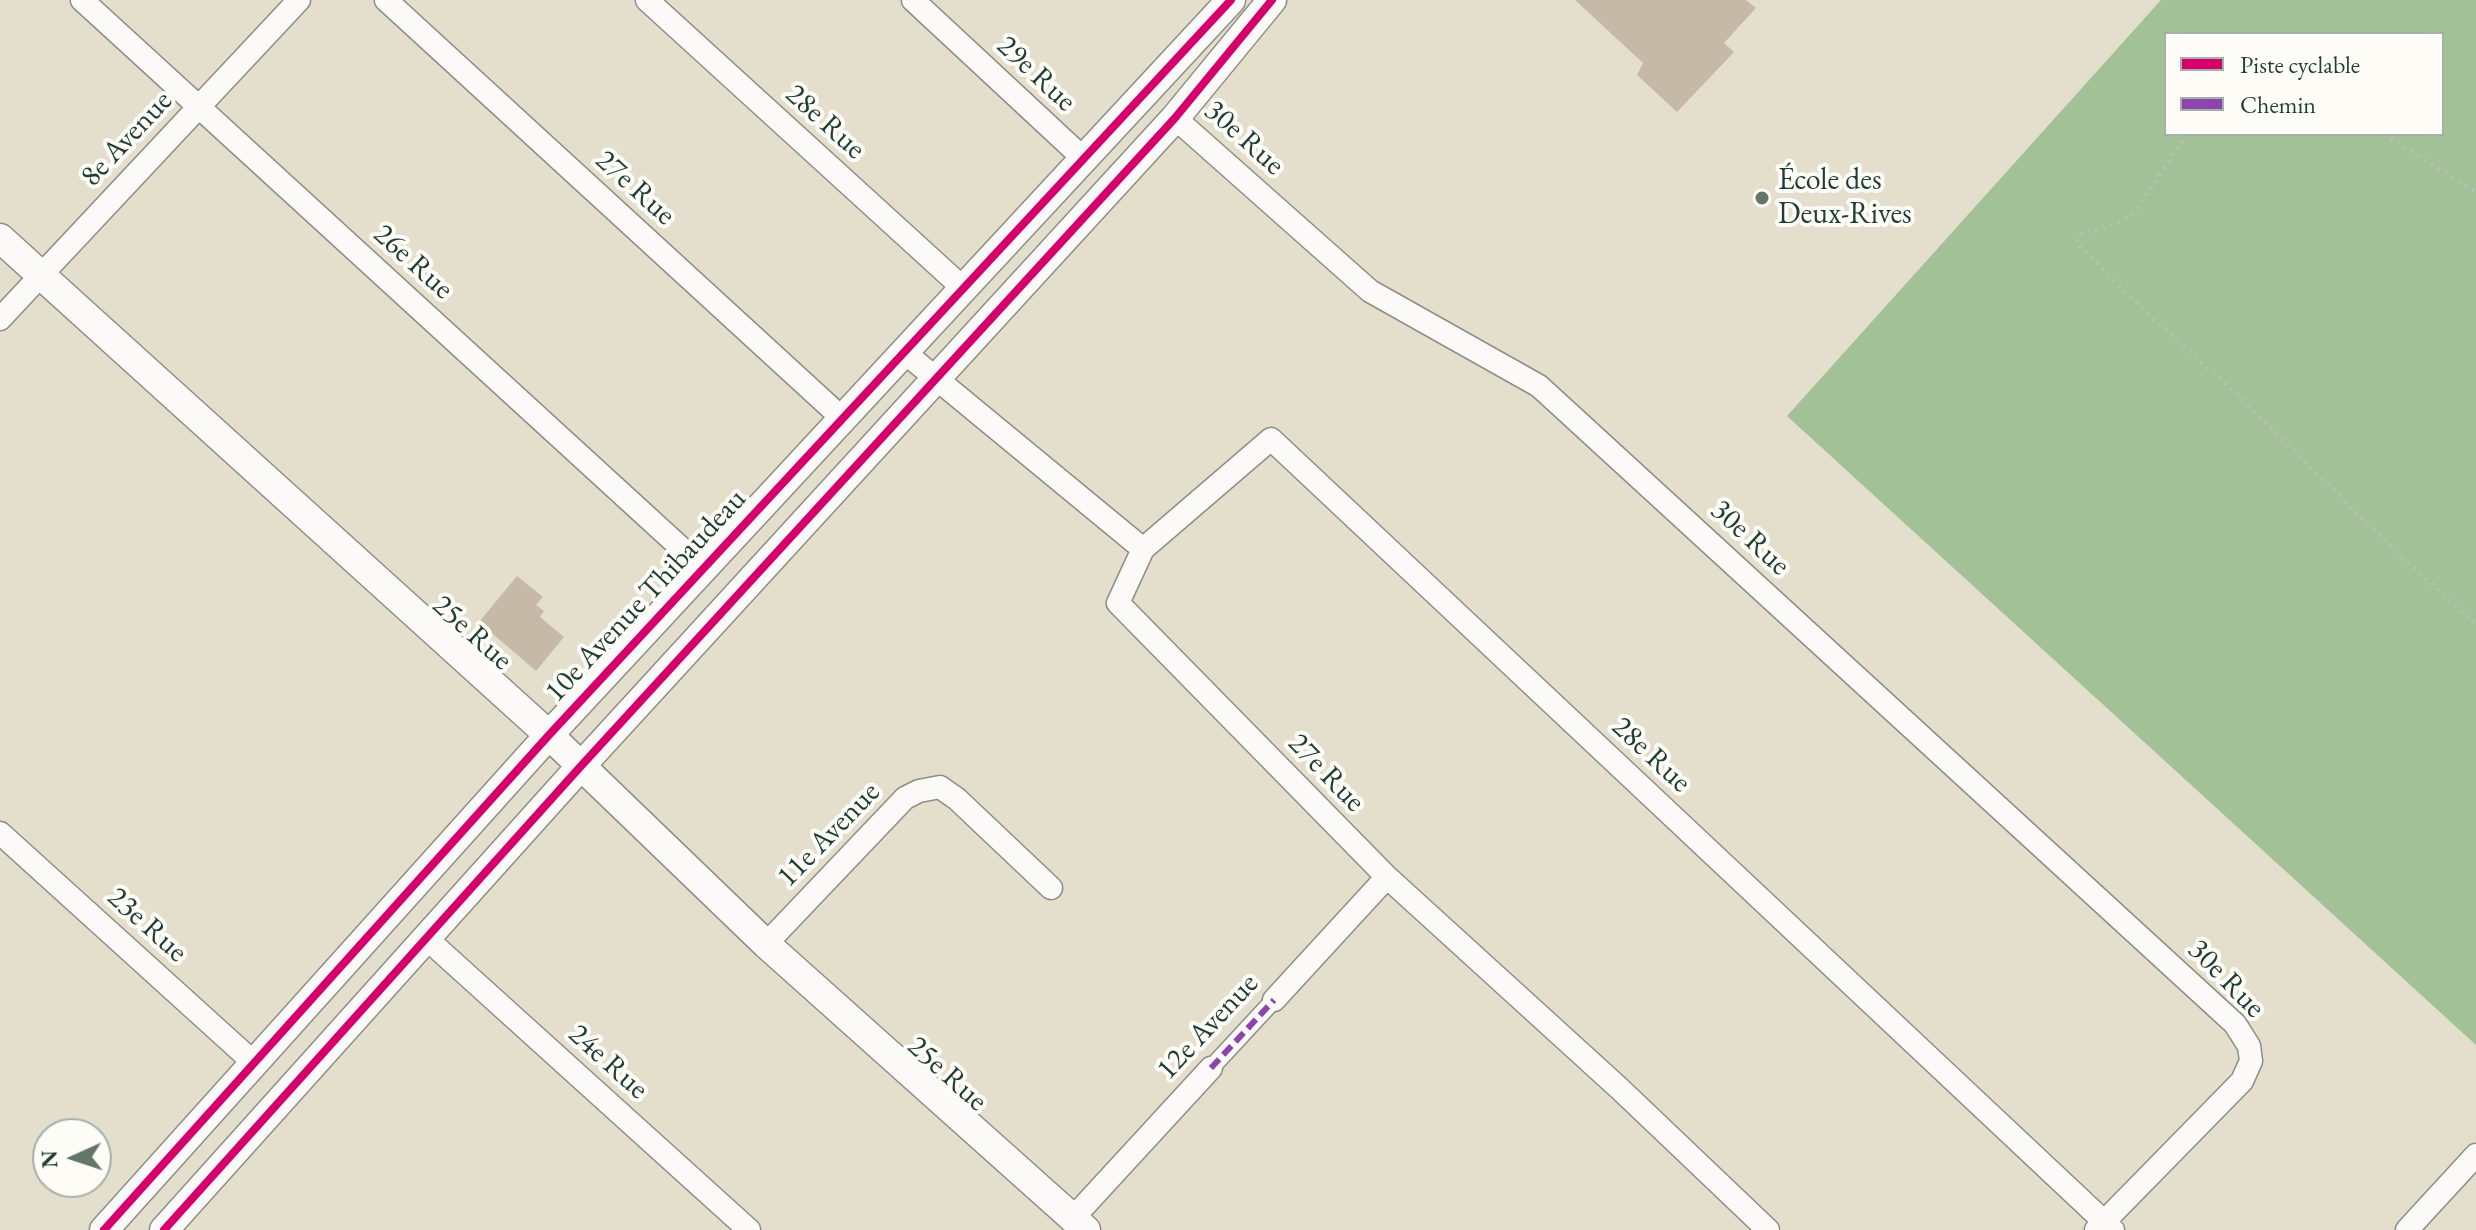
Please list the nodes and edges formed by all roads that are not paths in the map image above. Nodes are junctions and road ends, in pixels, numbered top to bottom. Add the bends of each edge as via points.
1 (82, 0) edge
2 (299, 0) edge
3 (386, 0) edge
4 (647, 0) edge
5 (913, 0) edge
6 (1231, 0) edge
7 (1272, 0) edge
8 (199, 107) junction
9 (1175, 118) junction
10 (1084, 159) junction
11 (0, 238) edge
12 (41, 275) junction
13 (963, 288) junction
14 (0, 319) edge
15 (904, 352) junction
16 (934, 378) junction
17 (843, 419) junction
18 (1143, 549) junction
19 (704, 569) junction
20 (549, 735) junction
21 (581, 766) junction
22 (0, 833) edge
23 (1387, 877) junction
24 (1051, 888) dead end
25 (426, 938) junction
26 (766, 944) junction
27 (1274, 1000) joint
28 (253, 1062) junction
29 (1211, 1068) joint
30 (2476, 1155) edge
31 (1079, 1224) edge
32 (2104, 1227) edge
33 (104, 1230) edge
34 (164, 1230) edge
35 (749, 1230) edge
36 (1768, 1230) edge
37 (2407, 1230) edge

1 - 8 street, 26e Rue
2 - 8 street, 8e Avenue
3 - 17 street, 27e Rue
4 - 13 street, 28e Rue
5 - 10 street, 29e Rue
6 - 10 street, 10e Avenue Thibaudeau
7 - 9 street
8 - 12 street, 8e Avenue
8 - 19 street, 26e Rue
9 - 16 street
9 - 32 street, 30e Rue via 1370,291 1539,386 2235,1024 2249,1046 2251,1061 2242,1081
10 - 13 street, 10e Avenue Thibaudeau
11 - 12 street, 25e Rue
12 - 14 street, 8e Avenue
12 - 20 street, 25e Rue
13 - 15 street, 10e Avenue Thibaudeau
15 - 16 street
15 - 17 street, 10e Avenue Thibaudeau
16 - 18 street
16 - 21 street
17 - 19 street, 10e Avenue Thibaudeau
18 - 23 street, 27e Rue via 1118,603
18 - 32 street, 28e Rue via 1271,439
19 - 20 street, 10e Avenue Thibaudeau
20 - 21 street, 25e Rue
20 - 28 street, 10e Avenue Thibaudeau
21 - 25 street
21 - 26 street, 25e Rue
22 - 28 street, 23e Rue
23 - 27 street, 12e Avenue
23 - 36 street, 27e Rue
24 - 26 street, 11e Avenue via 957,799 940,787 929,789 905,798
25 - 34 street
25 - 35 street, 24e Rue
26 - 31 street, 25e Rue
27 - 29 street, 12e Avenue
28 - 33 street, 10e Avenue Thibaudeau
29 - 31 street, 12e Avenue
30 - 37 street

